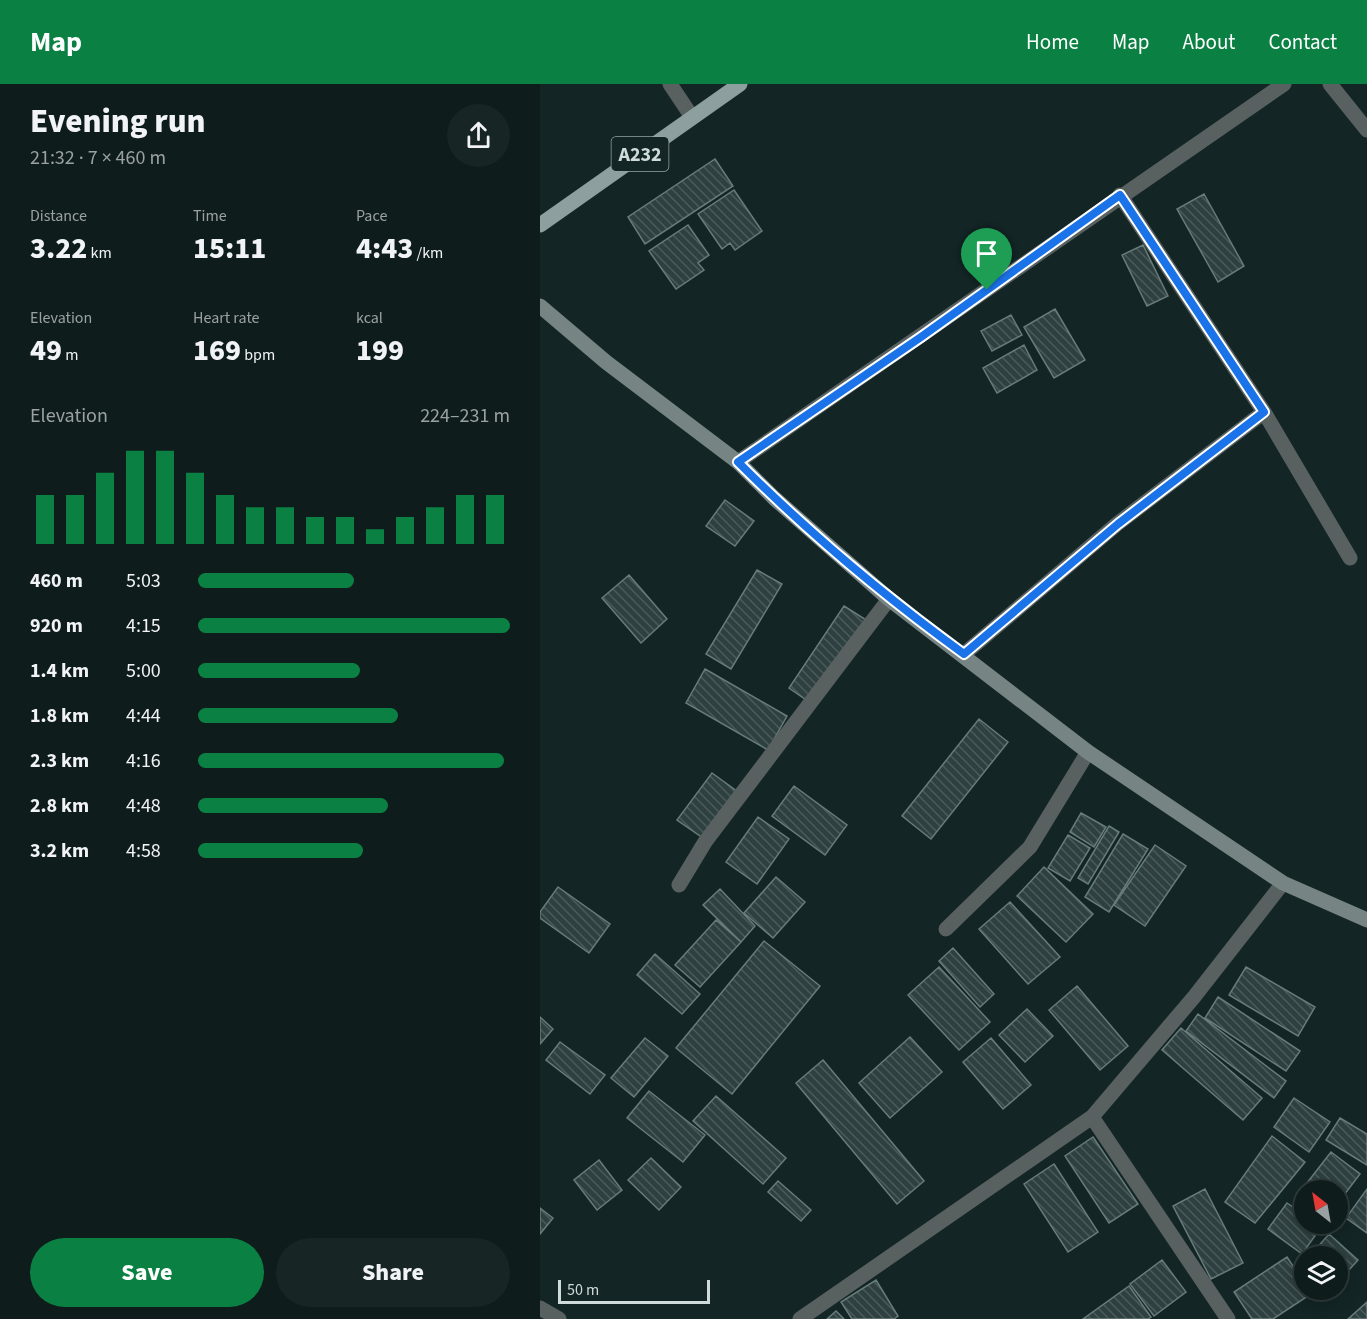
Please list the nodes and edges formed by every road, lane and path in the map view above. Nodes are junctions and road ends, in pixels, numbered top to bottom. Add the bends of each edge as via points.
1 (670, 84) edge
2 (740, 84) edge
3 (1284, 84) edge
4 (1330, 84) edge
5 (692, 117) junction
6 (1367, 130) edge
7 (1120, 195) junction
8 (540, 225) edge
9 (540, 306) edge
10 (1264, 412) junction
11 (738, 462) junction
12 (1350, 558) dead end
13 (889, 600) junction
14 (964, 654) junction
15 (1088, 752) junction
16 (1283, 883) junction
17 (679, 885) dead end
18 (1367, 920) edge
19 (946, 929) dead end
20 (1092, 1117) junction
21 (540, 1308) edge
22 (559, 1319) edge
23 (800, 1319) edge
24 (1228, 1319) edge

1 - 5 street
2 - 5 main road, A232
3 - 7 street
4 - 6 street
5 - 8 main road, A232
7 - 10 street
7 - 11 street
9 - 11 main road via 606,362
10 - 12 street
10 - 14 street via 1118,524
11 - 13 main road
13 - 14 main road
13 - 17 street via 705,842
14 - 15 main road
15 - 16 main road
15 - 19 street via 1030,847
16 - 18 main road
16 - 20 street via 1194,997
20 - 23 street
20 - 24 street
21 - 22 street

